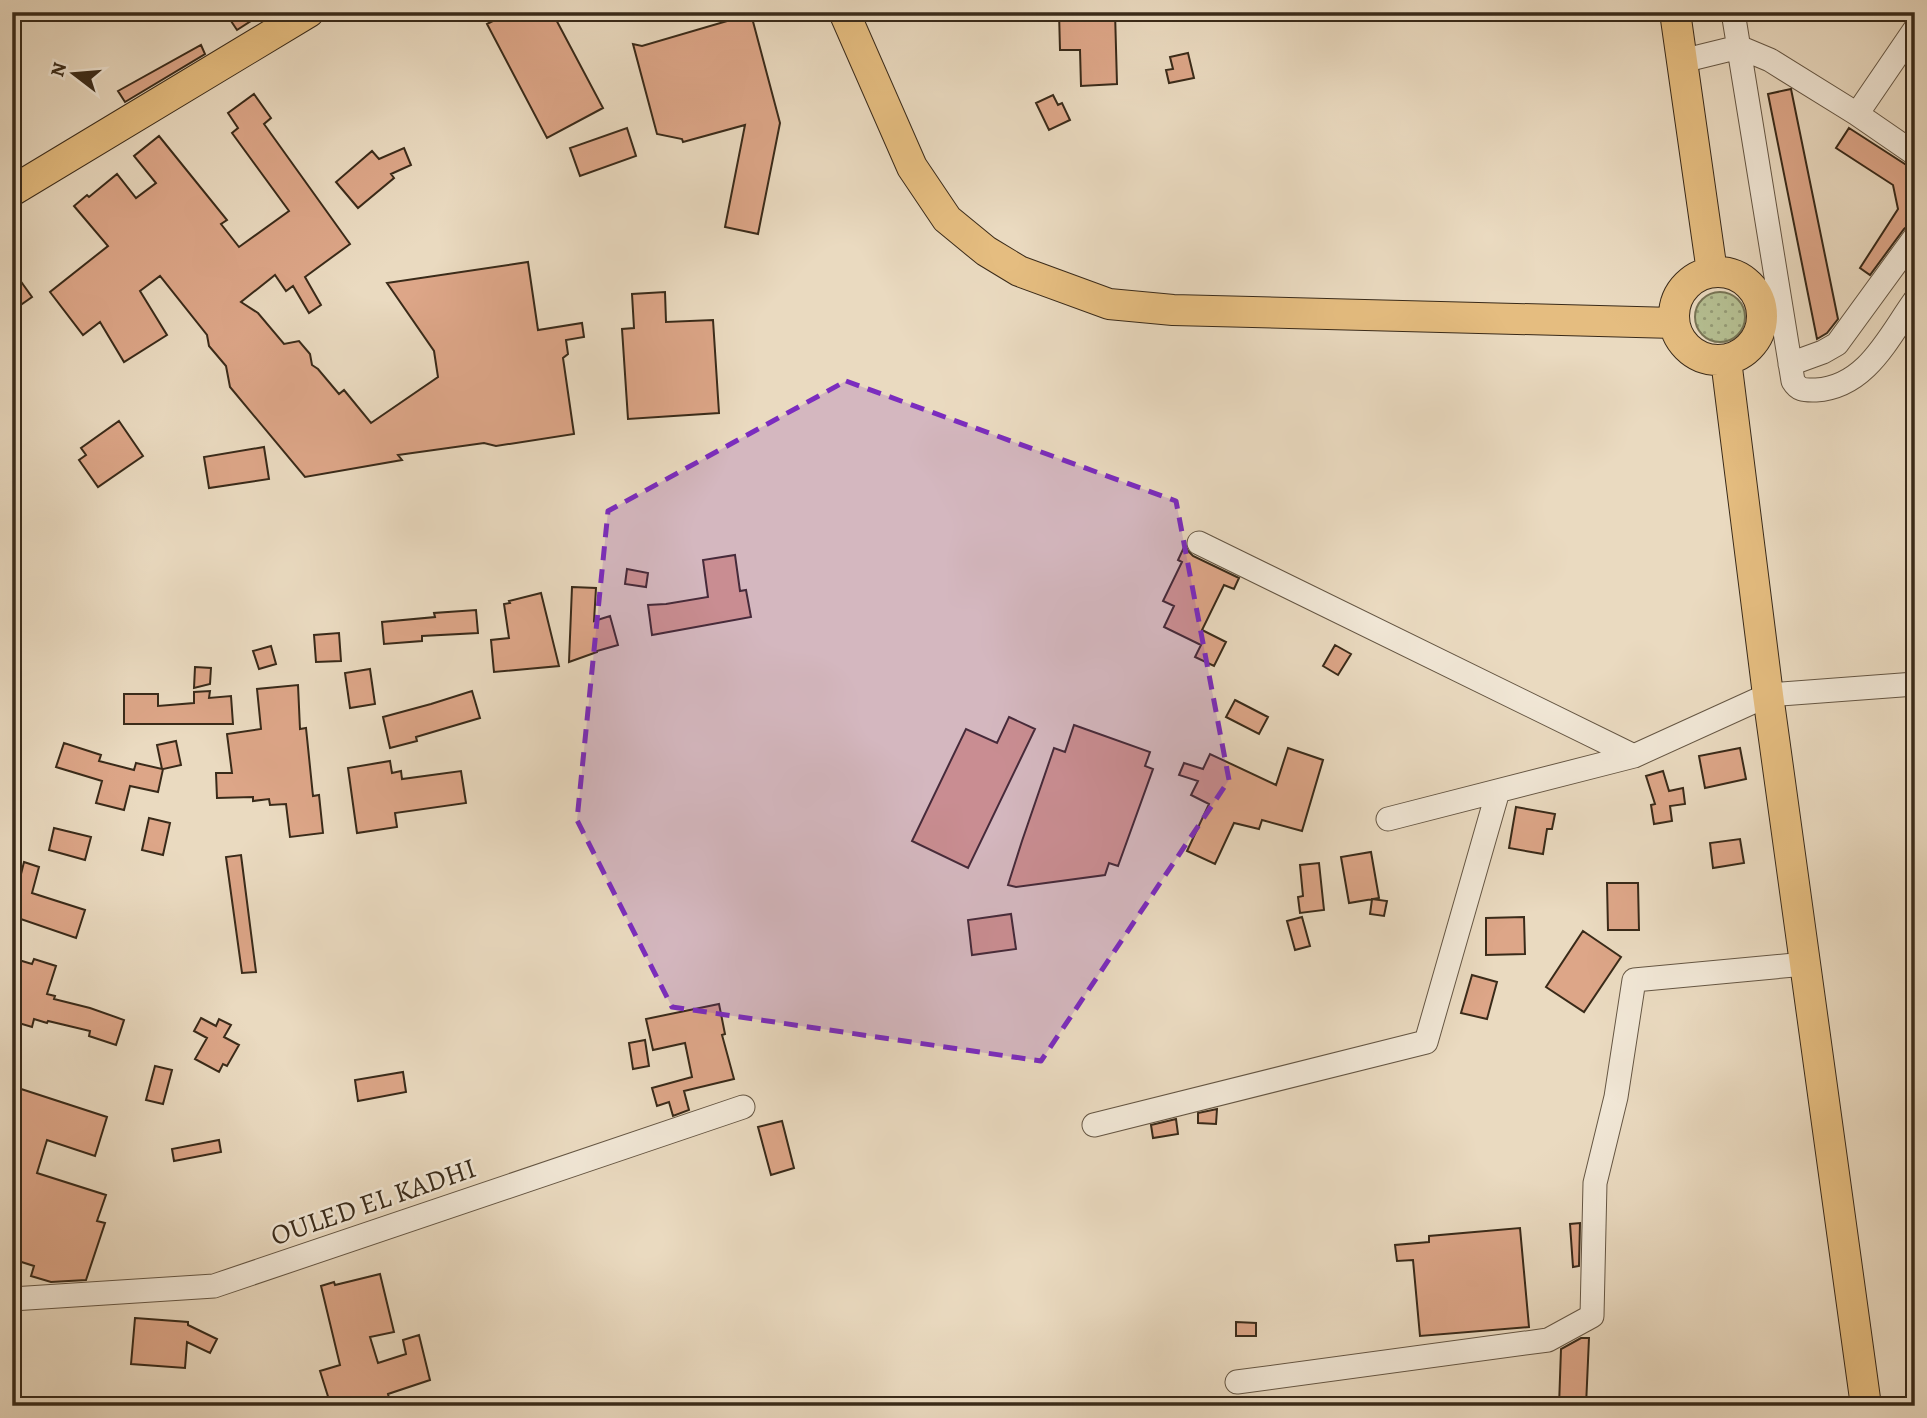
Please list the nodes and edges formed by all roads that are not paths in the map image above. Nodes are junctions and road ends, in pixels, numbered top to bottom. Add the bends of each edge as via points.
1 (309, 12) edge
2 (844, 12) edge
3 (1675, 12) edge
4 (1732, 12) edge
5 (1915, 29) edge
6 (1740, 47) junction
7 (1682, 61) junction
8 (1857, 114) junction
9 (1915, 154) edge
10 (12, 191) edge
11 (1915, 237) edge
12 (1712, 272) junction
13 (1915, 300) edge
14 (1674, 323) junction
15 (1726, 360) junction
16 (1790, 364) junction
17 (1199, 543) dead end
18 (1915, 684) edge
19 (1769, 695) junction
20 (1634, 756) junction
21 (1498, 791) junction
22 (1388, 819) dead end
23 (1805, 964) junction
24 (743, 1107) dead end
25 (1094, 1125) dead end
26 (12, 1299) edge
27 (1237, 1382) dead end
28 (1866, 1406) edge

1 - 10 main road
2 - 14 main road via 912,167 947,219 1019,271 1109,304 1173,310
3 - 7 main road
4 - 6 street
5 - 8 street
6 - 7 street
6 - 8 street via 1770,60
6 - 16 street
7 - 12 main road
8 - 9 street
11 - 16 street via 1837,344
12 - 14 main road via 1687,285 1674,309
12 - 15 main road via 1726,272 1750,285 1762,310 1758,337 1745,352
13 - 16 street via 1868,367 1849,381 1824,389 1797,388
14 - 15 main road via 1680,340 1692,353 1708,360
15 - 19 main road
17 - 20 street
18 - 19 street
19 - 20 street
19 - 23 main road
20 - 21 street
21 - 22 street
21 - 25 street via 1426,1042
23 - 27 street via 1634,980 1616,1097 1595,1183 1592,1315 1548,1340
23 - 28 main road
24 - 26 street, OULED EL KADHI via 214,1286

